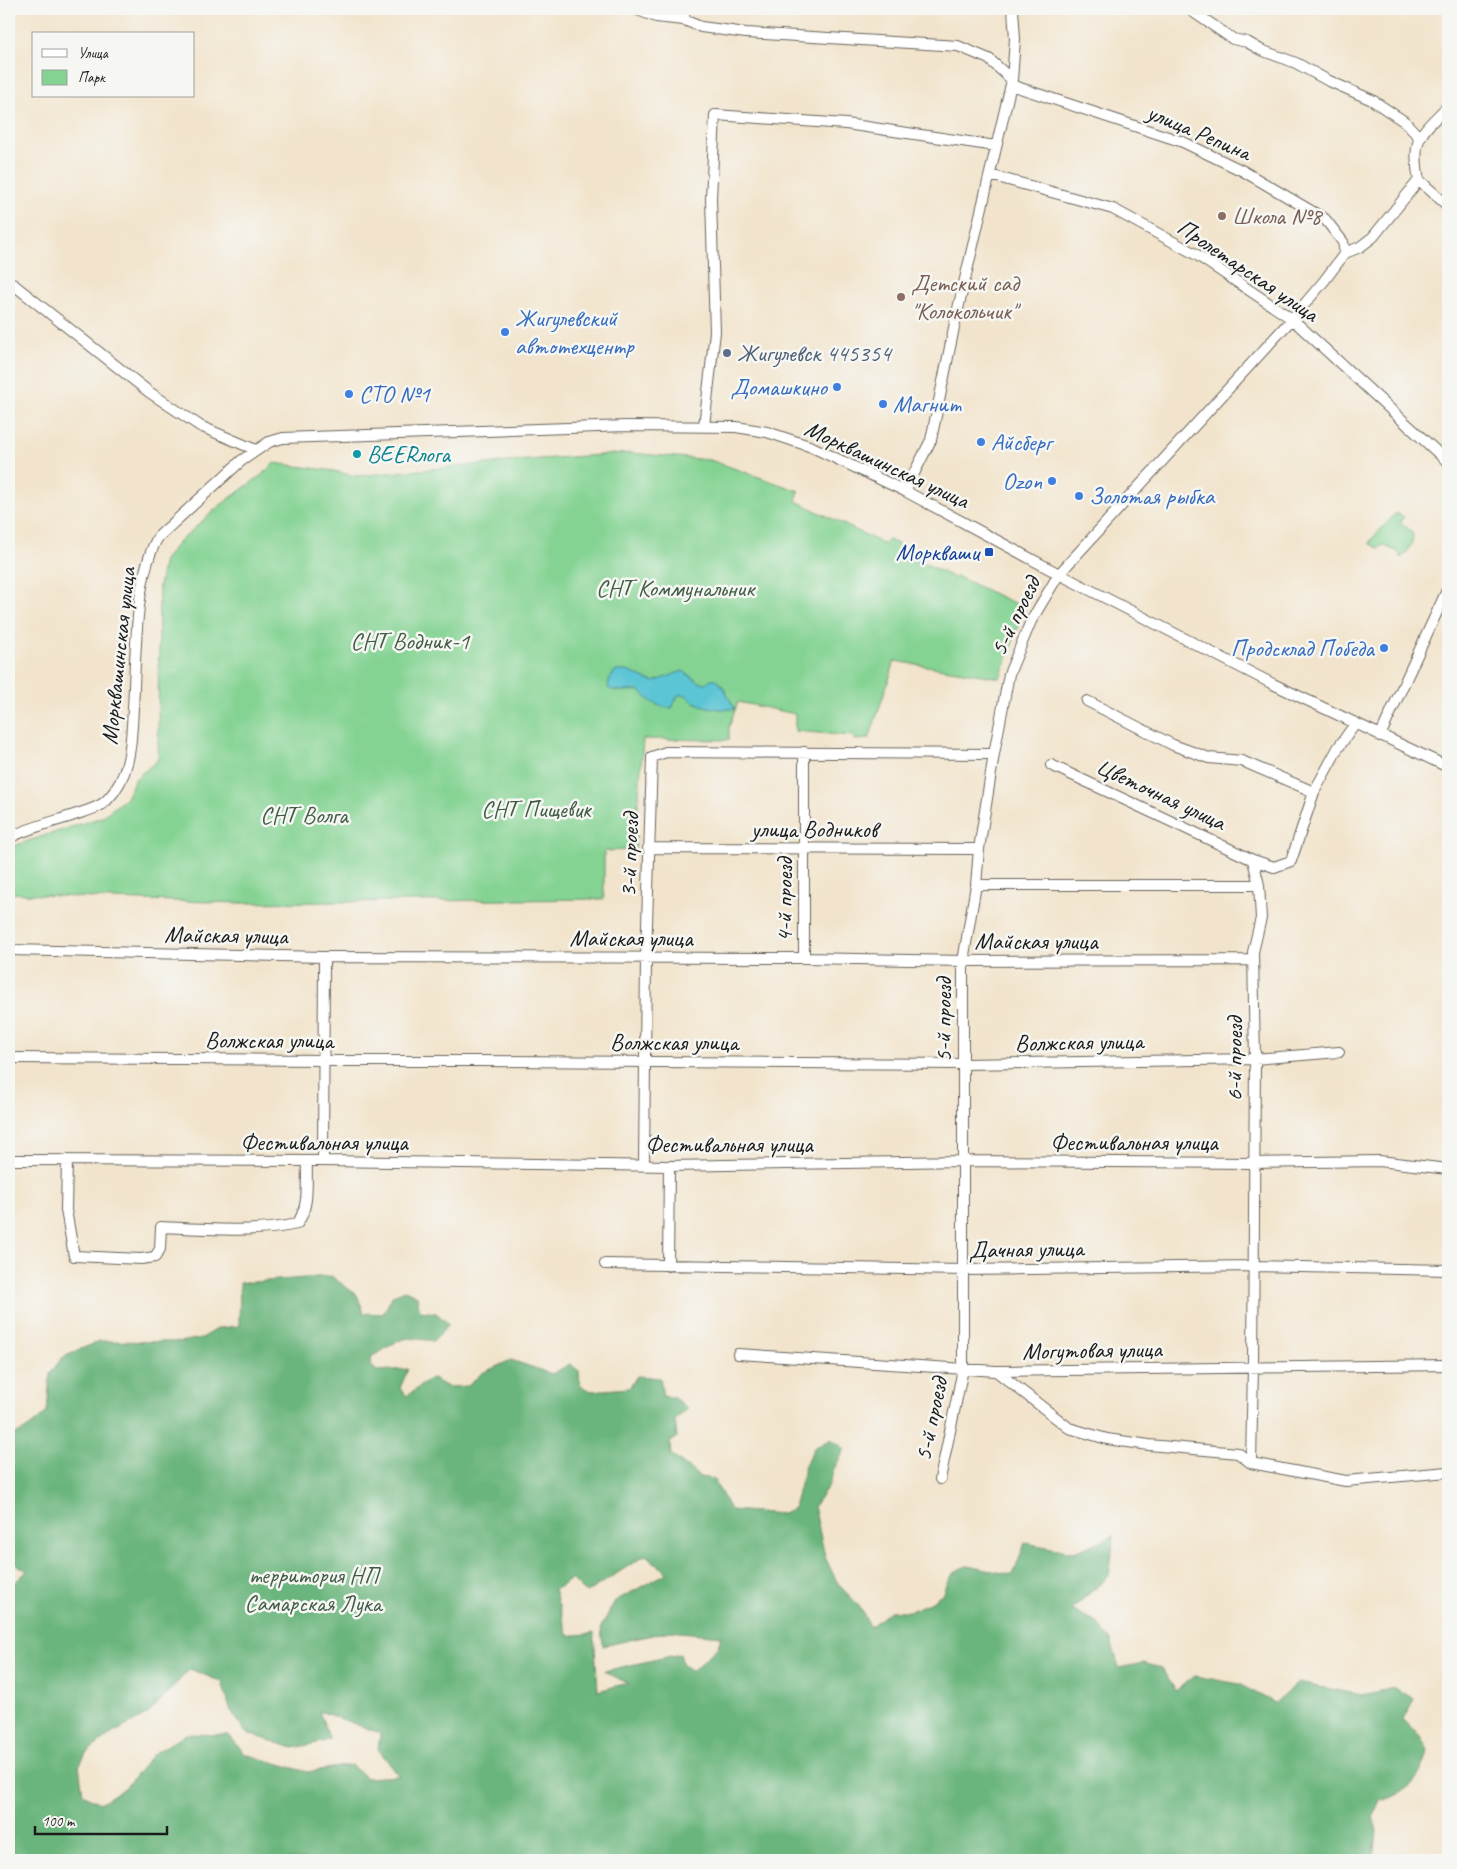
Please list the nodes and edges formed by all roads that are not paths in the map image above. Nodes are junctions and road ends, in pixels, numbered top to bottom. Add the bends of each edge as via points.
1 (635, 9) edge
2 (685, 9) edge
3 (1013, 9) edge
4 (1189, 9) edge
5 (684, 20) junction
6 (1012, 83) junction
7 (1448, 106) edge
8 (1419, 137) junction
9 (996, 146) junction
10 (990, 175) junction
11 (1419, 180) junction
12 (1448, 206) edge
13 (1345, 253) junction
14 (9, 281) edge
15 (1292, 319) junction
16 (704, 426) junction
17 (256, 450) junction
18 (1448, 462) edge
19 (905, 491) junction
20 (1059, 574) junction
21 (1448, 588) edge
22 (1087, 701) dead end
23 (1355, 724) junction
24 (1380, 736) junction
25 (804, 752) junction
26 (994, 754) junction
27 (1051, 765) dead end
28 (1448, 768) edge
29 (1314, 792) junction
30 (9, 838) edge
31 (648, 848) junction
32 (805, 849) junction
33 (979, 849) junction
34 (1253, 860) junction
35 (976, 884) junction
36 (1259, 885) junction
37 (9, 950) edge
38 (324, 957) junction
39 (646, 958) junction
40 (804, 958) junction
41 (1253, 960) junction
42 (963, 961) junction
43 (1339, 1052) dead end
44 (9, 1058) edge
45 (1254, 1059) junction
46 (323, 1061) junction
47 (646, 1062) junction
48 (962, 1064) junction
49 (9, 1160) edge
50 (67, 1160) junction
51 (306, 1161) junction
52 (323, 1161) junction
53 (963, 1161) junction
54 (1254, 1163) junction
55 (644, 1165) junction
56 (669, 1166) junction
57 (1448, 1169) edge
58 (605, 1264) dead end
59 (668, 1266) junction
60 (1253, 1266) junction
61 (964, 1270) junction
62 (1448, 1270) edge
63 (738, 1354) dead end
64 (1448, 1365) edge
65 (1253, 1367) junction
66 (963, 1368) junction
67 (996, 1371) junction
68 (1250, 1463) junction
69 (1448, 1472) edge
70 (940, 1479) dead end

1 - 5 street via 656,17
2 - 5 street
3 - 6 street
4 - 8 street via 1233,39 1296,63 1372,100 1405,122
5 - 6 street via 701,27 746,33 958,46 989,59
6 - 9 street
6 - 13 street, улица Репина via 1183,142 1243,171 1325,219 1343,242
7 - 8 street
8 - 11 street via 1416,154
9 - 10 street
9 - 16 street via 846,124 715,114 711,199 714,332
10 - 15 street, Пролетарская улица via 1113,209 1198,255
10 - 19 street via 931,440
11 - 12 street
11 - 13 street via 1373,237
13 - 15 street, 5-й проезд
14 - 17 street via 149,392 200,426
15 - 18 street, Пролетарская улица
15 - 20 street, 5-й проезд
16 - 17 street, Морквашинская улица via 288,438 269,442
16 - 19 street, Морквашинская улица via 736,426 776,435 812,447
17 - 30 street, Морквашинская улица via 158,537 150,550 138,623 130,745 126,771 117,788 106,802 90,810
19 - 20 street, Морквашинская улица
20 - 23 street, Морквашинская улица
20 - 26 street, 5-й проезд via 1031,621 1009,674
21 - 24 street
22 - 29 street via 1173,745 1209,758 1242,761
23 - 24 street, Морквашинская улица
23 - 29 street
24 - 28 street, Морквашинская улица
25 - 26 street
25 - 31 street, 3-й проезд via 666,752 652,757
25 - 32 street, 4-й проезд
26 - 33 street, 5-й проезд
27 - 34 street, Цветочная улица
29 - 34 street via 1291,861 1274,867
31 - 32 street, улица Водников
31 - 39 street, 3-й проезд
32 - 33 street, улица Водников
32 - 40 street, 4-й проезд
33 - 35 street, 5-й проезд
34 - 36 street, 6-й проезд
35 - 36 street
35 - 42 street, 5-й проезд
36 - 41 street, 6-й проезд via 1261,918
37 - 38 street, Майская улица
38 - 39 street, Майская улица
38 - 46 street
39 - 40 street, Майская улица
39 - 47 street, 3-й проезд
40 - 42 street, Майская улица
41 - 42 street, Майская улица
41 - 45 street, 6-й проезд
42 - 48 street, 5-й проезд
43 - 45 street, Волжская улица
44 - 46 street, Волжская улица
45 - 48 street, Волжская улица
45 - 54 street, 6-й проезд
46 - 47 street, Волжская улица
46 - 52 street
47 - 48 street, Волжская улица
47 - 55 street, 3-й проезд
48 - 53 street, 5-й проезд
49 - 50 street, Фестивальная улица
50 - 51 street, Фестивальная улица
50 - 51 street via 66,1210 74,1256 141,1259 155,1258 160,1249 161,1228 239,1229 297,1224 306,1202
51 - 52 street, Фестивальная улица
52 - 55 street, Фестивальная улица
53 - 54 street, Фестивальная улица
53 - 56 street, Фестивальная улица
53 - 61 street, 5-й проезд
54 - 57 street, Фестивальная улица via 1379,1161
54 - 60 street, 6-й проезд
55 - 56 street, Фестивальная улица
56 - 59 street
58 - 59 street, Дачная улица
59 - 61 street, Дачная улица
60 - 61 street, Дачная улица
60 - 62 street, Дачная улица
60 - 65 street, 6-й проезд
61 - 66 street, 5-й проезд
63 - 66 street, Могутовая улица
64 - 65 street, Могутовая улица
65 - 67 street, Могутовая улица
65 - 68 street, 6-й проезд
66 - 67 street, Могутовая улица
66 - 70 street, 5-й проезд
67 - 68 street via 1069,1428 1107,1439 1238,1453
68 - 69 street via 1346,1481

